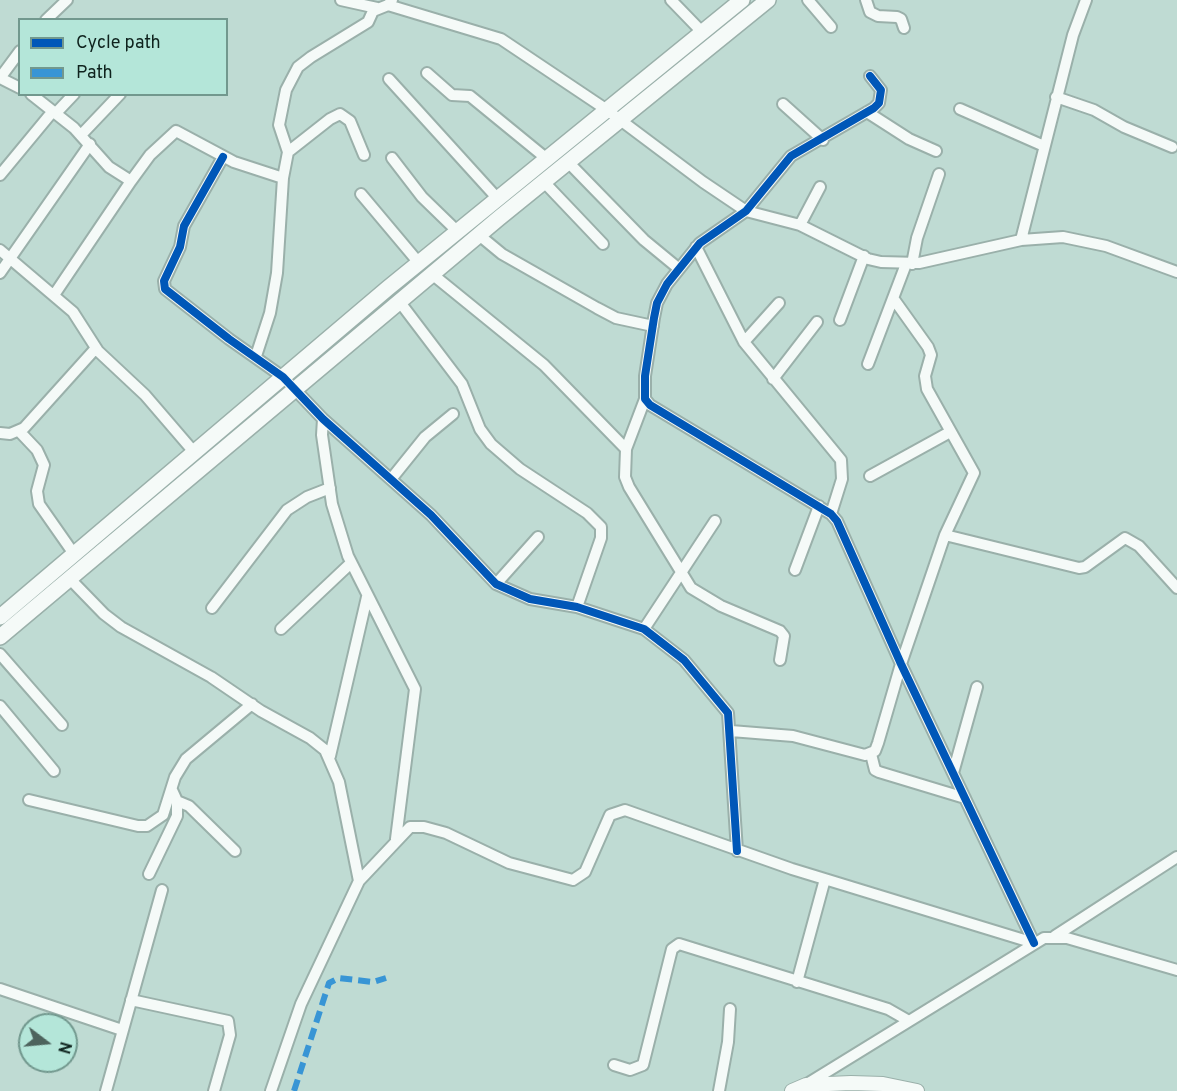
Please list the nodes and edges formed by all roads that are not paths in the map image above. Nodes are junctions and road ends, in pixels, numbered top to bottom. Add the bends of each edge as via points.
1 (67, 0) edge
2 (671, 0) edge
3 (742, 0) edge
4 (768, 0) edge
5 (808, 0) edge
6 (866, 0) edge
7 (1086, 0) edge
8 (345, 1) edge
9 (390, 3) edge
10 (377, 8) junction
11 (48, 18) edge
12 (831, 27) dead end
13 (904, 28) dead end
14 (703, 33) junction
15 (18, 54) edge
16 (427, 73) dead end
17 (870, 76) dead end
18 (389, 79) dead end
19 (2, 82) edge
20 (18, 87) edge
21 (34, 96) edge
22 (72, 96) edge
23 (118, 96) edge
24 (1056, 97) junction
25 (783, 104) dead end
26 (960, 109) dead end
27 (607, 110) junction
28 (55, 112) junction
29 (867, 112) junction
30 (620, 120) junction
31 (81, 135) junction
32 (823, 140) junction
33 (90, 144) junction
34 (1044, 146) junction
35 (1172, 147) dead end
36 (936, 151) dead end
37 (288, 152) junction
38 (364, 155) dead end
39 (223, 157) junction
40 (392, 158) dead end
41 (547, 159) junction
42 (567, 162) junction
43 (939, 174) dead end
44 (0, 175) edge
45 (283, 178) junction
46 (130, 181) junction
47 (544, 182) junction
48 (820, 187) dead end
49 (361, 194) dead end
50 (498, 199) junction
51 (746, 211) junction
52 (800, 225) junction
53 (457, 231) junction
54 (479, 235) junction
55 (1020, 240) junction
56 (603, 244) dead end
57 (696, 247) junction
58 (0, 250) edge
59 (864, 256) junction
60 (10, 259) junction
61 (419, 263) junction
62 (909, 264) junction
63 (678, 268) junction
64 (1177, 272) edge
65 (0, 273) edge
66 (432, 274) junction
67 (54, 295) junction
68 (893, 298) junction
69 (399, 301) junction
70 (779, 303) dead end
71 (840, 320) dead end
72 (817, 322) dead end
73 (653, 326) junction
74 (744, 342) junction
75 (96, 348) junction
76 (256, 356) junction
77 (868, 364) dead end
78 (283, 376) junction
79 (773, 379) junction
80 (295, 388) junction
81 (645, 399) junction
82 (453, 414) dead end
83 (323, 419) junction
84 (19, 431) junction
85 (950, 432) junction
86 (0, 433) edge
87 (626, 449) junction
88 (194, 452) junction
89 (870, 476) dead end
90 (392, 478) junction
91 (330, 488) junction
92 (819, 506) junction
93 (831, 514) junction
94 (715, 520) dead end
95 (945, 535) junction
96 (538, 537) dead end
97 (74, 554) junction
98 (351, 562) junction
99 (795, 570) dead end
100 (681, 573) junction
101 (70, 579) junction
102 (496, 584) junction
103 (1177, 588) edge
104 (368, 597) junction
105 (577, 606) junction
106 (212, 608) dead end
107 (0, 617) edge
108 (281, 629) dead end
109 (644, 629) junction
110 (0, 638) edge
111 (0, 654) edge
112 (780, 660) dead end
113 (901, 664) junction
114 (977, 687) dead end
115 (252, 704) junction
116 (0, 706) edge
117 (62, 725) dead end
118 (730, 731) junction
119 (871, 754) junction
120 (330, 756) junction
121 (54, 771) dead end
122 (953, 773) junction
123 (172, 790) junction
124 (965, 798) junction
125 (29, 800) dead end
126 (177, 801) junction
127 (396, 839) junction
128 (737, 850) junction
129 (235, 851) dead end
130 (1177, 857) edge
131 (149, 874) dead end
132 (825, 879) junction
133 (359, 881) junction
134 (162, 890) dead end
135 (1055, 936) junction
136 (1034, 943) junction
137 (1177, 970) edge
138 (797, 982) junction
139 (0, 989) edge
140 (132, 1000) junction
141 (730, 1009) dead end
142 (909, 1021) junction
143 (123, 1030) junction
144 (614, 1065) dead end
145 (806, 1084) junction
146 (106, 1091) edge
147 (215, 1091) edge
148 (270, 1091) edge
149 (719, 1091) edge
150 (792, 1091) edge
151 (917, 1091) edge

1 - 11 street
2 - 14 street
3 - 14 main road
4 - 30 main road
5 - 12 street
6 - 13 street via 870,12 897,17
7 - 24 street
8 - 10 street
9 - 10 street
9 - 27 street via 501,39
10 - 37 street via 368,22 320,49 298,68 280,112 279,125
14 - 27 main road
15 - 19 street
16 - 41 street via 452,95 470,96
17 - 29 street via 881,90 881,97
18 - 50 street
19 - 20 street
21 - 28 street
22 - 28 street
23 - 31 street
24 - 34 street
24 - 35 street via 1094,110
25 - 32 street
26 - 34 street
27 - 30 street
27 - 41 main road
28 - 31 street
28 - 44 street
29 - 32 street
29 - 36 street
30 - 42 main road
30 - 51 street
31 - 33 street
32 - 51 street via 791,156
33 - 46 street via 109,167
33 - 60 street
34 - 55 street
37 - 38 street via 340,114 350,121
37 - 45 street
39 - 45 street
39 - 46 street via 176,131
39 - 76 street via 184,226 180,247 163,285
40 - 53 street via 422,197
41 - 50 main road
42 - 47 main road
42 - 63 street via 644,240
43 - 62 street
45 - 76 street via 273,304
46 - 67 street
47 - 54 main road
47 - 56 street
48 - 52 street
49 - 61 street
50 - 53 main road
51 - 52 street
51 - 57 street
52 - 59 street
53 - 61 main road
54 - 66 main road
54 - 73 street via 502,254 616,318
55 - 62 street
55 - 64 street via 1063,237 1106,246
57 - 63 street
57 - 74 street
58 - 60 street
59 - 62 street
59 - 71 street
60 - 65 street
60 - 67 street
61 - 78 main road
62 - 68 street
63 - 73 street via 657,303
66 - 69 main road
66 - 87 street via 544,365
67 - 75 street via 73,312
68 - 77 street
68 - 85 street via 928,347 931,355 925,382
69 - 80 main road
69 - 105 street via 462,384 480,429 491,444 601,527 601,538
70 - 74 street
72 - 79 street
73 - 81 street
74 - 79 street
75 - 84 street
75 - 88 street via 145,395
76 - 78 street
78 - 80 street
78 - 88 main road
79 - 93 street via 841,460 842,479
80 - 83 street
80 - 101 main road
81 - 87 street
81 - 92 street
82 - 90 street via 425,438
83 - 90 street
83 - 91 street
84 - 86 street
84 - 97 street via 37,450 44,465 37,491 39,504
85 - 89 street
85 - 95 street via 974,473
87 - 100 street via 625,477 629,487
88 - 97 main road
90 - 102 street
91 - 98 street
91 - 106 street via 287,510
92 - 93 street
92 - 99 street
93 - 113 street via 842,529
94 - 100 street
95 - 103 street via 1079,568 1125,538 1138,546
95 - 113 street
96 - 102 street
97 - 107 main road
98 - 104 street
98 - 108 street
100 - 109 street
100 - 112 street via 700,595 780,631 784,636
101 - 110 main road
101 - 115 street via 121,627 211,676
102 - 105 street via 530,599
104 - 120 street
104 - 127 street via 415,689
105 - 109 street
109 - 118 street via 702,679 728,713
111 - 117 street
113 - 119 street via 878,744
113 - 122 street
114 - 122 street
115 - 120 street via 310,738
115 - 123 street via 186,759
116 - 121 street
118 - 119 street via 793,736 852,753
118 - 128 street
119 - 124 street via 879,772
120 - 133 street
122 - 124 street
123 - 125 street via 163,815 147,826
123 - 126 street
124 - 136 street
126 - 129 street via 189,806
126 - 131 street via 175,822
127 - 128 street via 410,827 424,827 509,862 573,880 585,872 610,815 625,810
127 - 133 street
128 - 132 street
130 - 135 street
132 - 136 street
132 - 138 street
133 - 148 street via 301,1004
134 - 140 street
135 - 136 street
135 - 137 street
136 - 142 street
138 - 142 street via 888,1009
138 - 144 street via 692,946 675,945 643,1065 630,1070
139 - 143 street
140 - 143 street
140 - 147 street via 228,1021 230,1035
141 - 149 street
142 - 145 street
143 - 146 street
145 - 150 street
145 - 151 street via 883,1084

